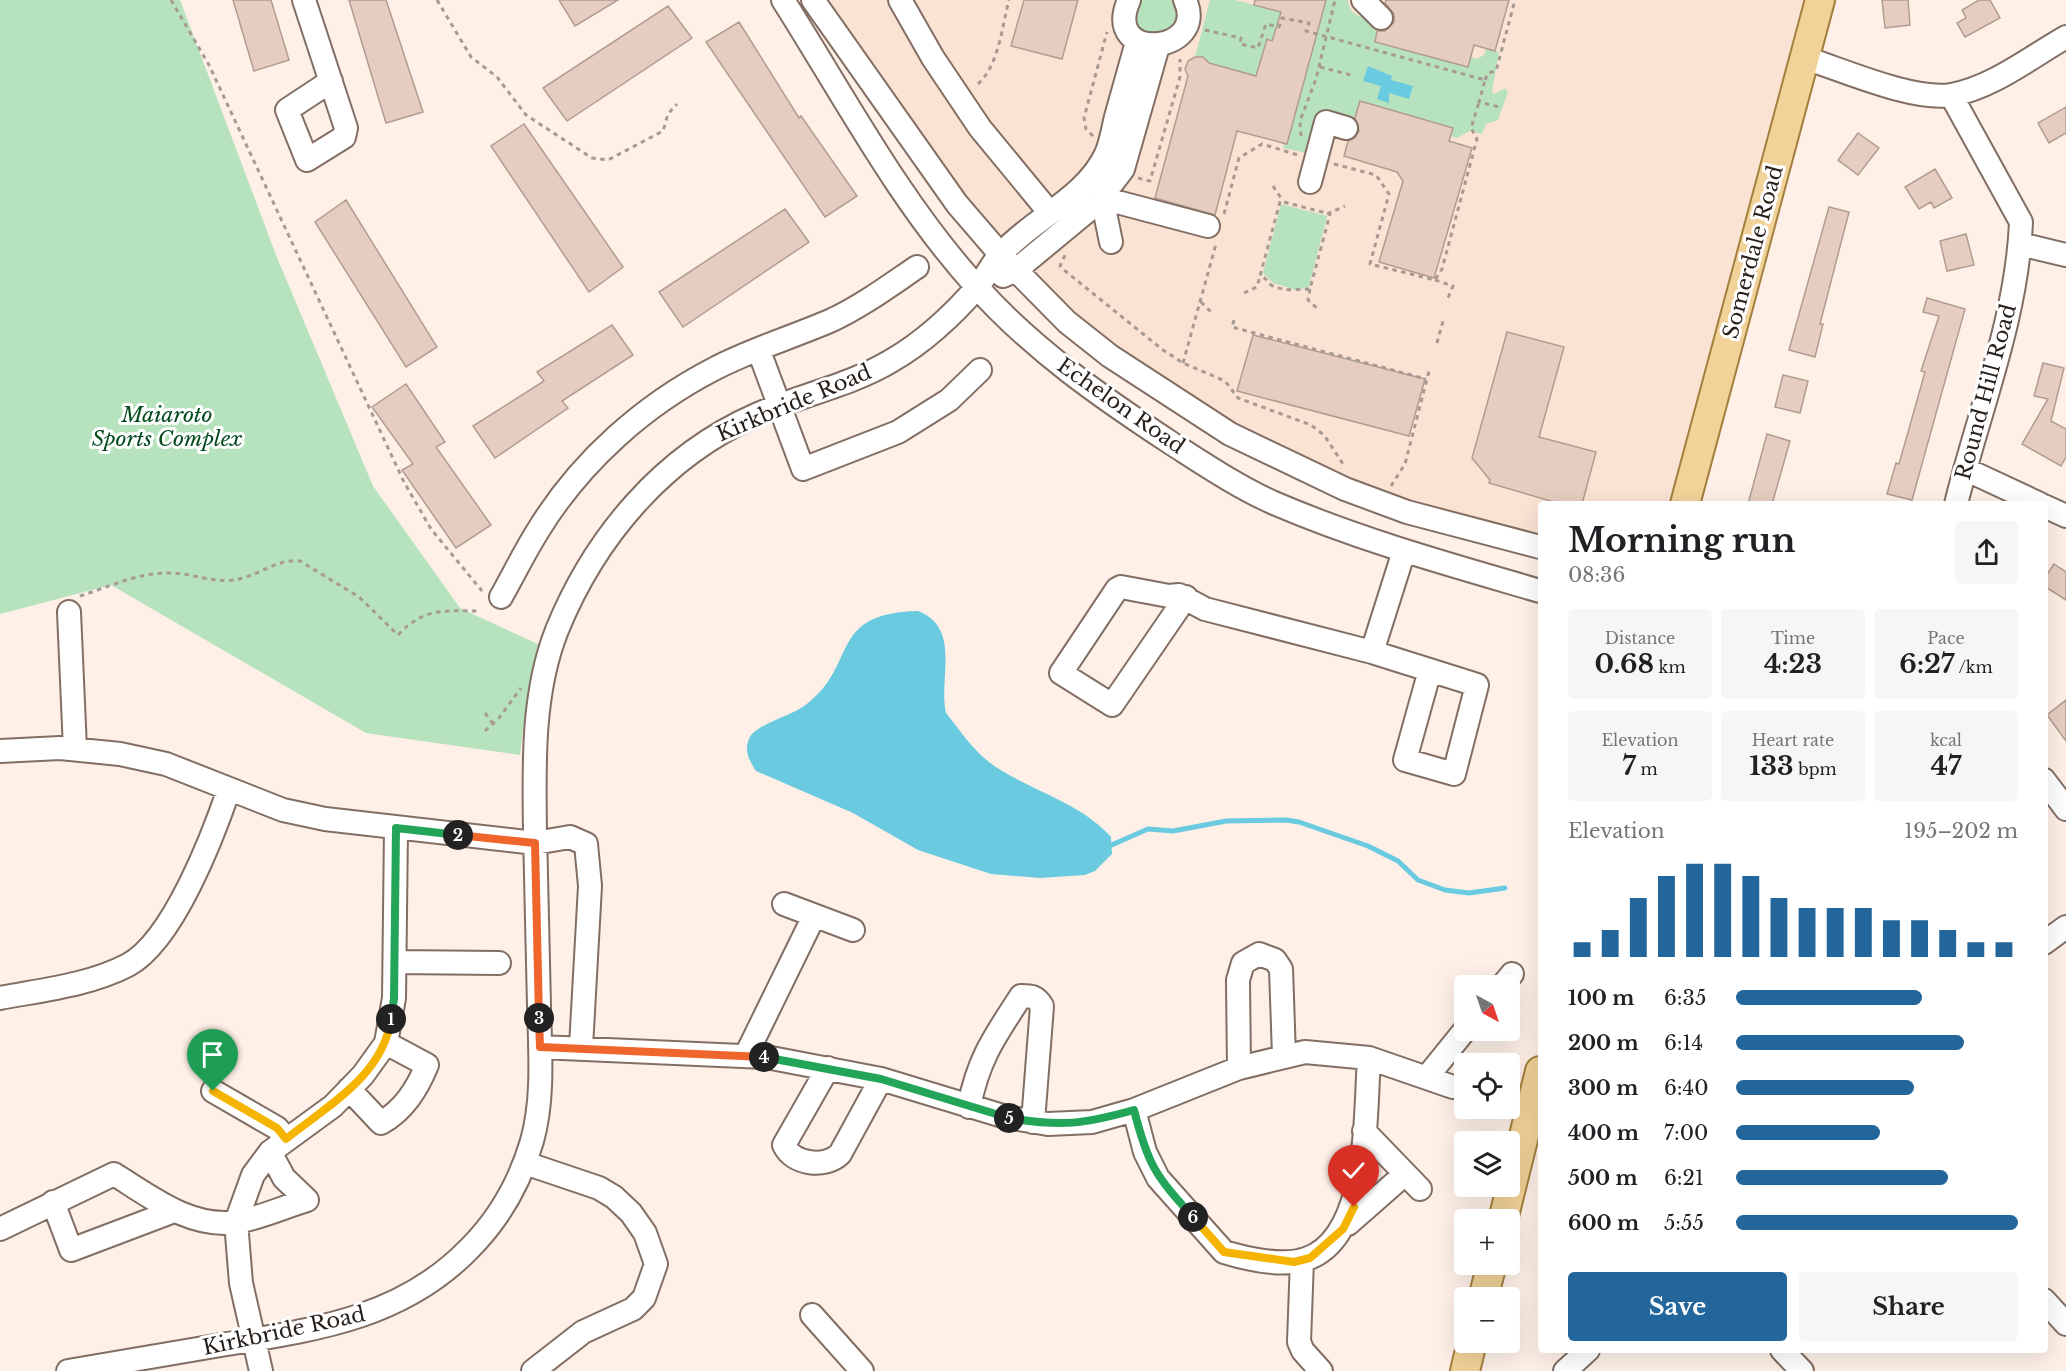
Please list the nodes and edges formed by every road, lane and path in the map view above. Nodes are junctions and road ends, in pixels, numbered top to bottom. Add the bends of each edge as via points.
1 (171, 0) edge
2 (304, 0) edge
3 (436, 0) edge
4 (783, 0) edge
5 (813, 0) edge
6 (826, 0) edge
7 (900, 0) edge
8 (1009, 0) edge
9 (1129, 0) edge
10 (1185, 0) edge
11 (1335, 0) edge
12 (1363, 0) edge
13 (1515, 0) edge
14 (1820, 0) edge
15 (1381, 18) dead end
16 (1108, 29) dead end
17 (1201, 29) dead end
18 (840, 37) junction
19 (1328, 37) junction
20 (2066, 37) edge
21 (1147, 44) junction
22 (1186, 52) dead end
23 (1805, 58) junction
24 (1320, 67) junction
25 (1352, 75) dead end
26 (1485, 80) junction
27 (331, 81) dead end
28 (978, 84) dead end
29 (1951, 94) junction
30 (1479, 102) junction
31 (677, 104) dead end
32 (1499, 107) dead end
33 (1346, 128) dead end
34 (1096, 140) dead end
35 (1305, 156) dead end
36 (1327, 163) dead end
37 (1136, 177) dead end
38 (1310, 182) dead end
39 (1273, 186) dead end
40 (1102, 198) junction
41 (1280, 201) junction
42 (1345, 206) dead end
43 (1050, 213) junction
44 (1327, 214) junction
45 (1208, 226) dead end
46 (1111, 242) dead end
47 (2020, 243) junction
48 (1069, 250) dead end
49 (1000, 254) junction
50 (2066, 255) edge
51 (917, 267) dead end
52 (1016, 270) junction
53 (1260, 276) junction
54 (1435, 280) junction
55 (977, 288) junction
56 (1310, 289) junction
57 (1244, 293) dead end
58 (1449, 298) dead end
59 (1201, 303) dead end
60 (1318, 309) dead end
61 (1213, 314) dead end
62 (1234, 320) dead end
63 (1443, 321) dead end
64 (1437, 344) dead end
65 (759, 351) junction
66 (981, 370) dead end
67 (1429, 371) dead end
68 (1427, 379) junction
69 (780, 405) junction
70 (1346, 468) dead end
71 (1965, 469) junction
72 (1389, 489) dead end
73 (1686, 501) edge
74 (1957, 501) edge
75 (2034, 501) edge
76 (2048, 508) edge
77 (2066, 516) edge
78 (1538, 546) edge
79 (1404, 551) junction
80 (1538, 590) edge
81 (492, 594) joint
82 (1186, 597) junction
83 (481, 611) dead end
84 (69, 612) joint
85 (1371, 652) junction
86 (1430, 670) junction
87 (522, 686) dead end
88 (485, 713) dead end
89 (493, 724) junction
90 (485, 730) dead end
91 (75, 749) junction
92 (0, 751) edge
93 (2048, 785) edge
94 (230, 789) junction
95 (2066, 809) edge
96 (396, 828) junction
97 (535, 843) junction
98 (784, 904) dead end
99 (814, 916) junction
100 (2066, 927) edge
101 (853, 930) dead end
102 (2048, 940) edge
103 (394, 962) junction
104 (499, 963) dead end
105 (0, 998) edge
106 (1456, 1041) edge
107 (386, 1043) junction
108 (540, 1047) junction
109 (581, 1047) junction
110 (746, 1055) junction
111 (1284, 1056) junction
112 (1370, 1058) junction
113 (828, 1068) junction
114 (1239, 1068) junction
115 (1427, 1077) junction
116 (881, 1079) junction
117 (1453, 1087) dead end
118 (1538, 1088) edge
119 (349, 1089) junction
120 (213, 1091) dead end
121 (969, 1107) junction
122 (1134, 1110) junction
123 (1033, 1122) junction
124 (1364, 1131) junction
125 (278, 1146) junction
126 (525, 1163) junction
127 (53, 1202) junction
128 (1506, 1209) edge
129 (174, 1211) junction
130 (236, 1222) junction
131 (0, 1229) edge
132 (1343, 1229) junction
133 (1302, 1260) junction
134 (2048, 1304) edge
135 (812, 1315) dead end
136 (2066, 1324) edge
137 (254, 1340) junction
138 (1585, 1353) edge
139 (1785, 1353) edge
140 (68, 1371) edge
141 (261, 1371) edge
142 (533, 1371) edge
143 (862, 1371) edge
144 (1321, 1371) edge
145 (1565, 1371) edge
146 (1802, 1371) edge

1 - 81 path via 209,65 404,482 431,529
2 - 27 street
3 - 31 path via 471,57 497,77 526,115 592,158 608,160 663,131 668,114
4 - 55 street, Echelon Road via 894,176 948,254
5 - 18 street, Echelon Road
6 - 18 street
7 - 43 street via 980,128
8 - 28 path via 992,65 987,77
9 - 21 street via 1125,13 1129,35
10 - 21 street via 1185,27 1169,43
11 - 19 path
12 - 15 street
13 - 26 path via 1496,71 1488,73
14 - 23 main road, Somerdale Road
16 - 34 path via 1084,118 1086,129
17 - 19 path via 1241,38 1240,44 1258,48 1266,24 1279,27 1282,18 1286,18 1308,23 1306,31
18 - 49 street, Echelon Road via 957,204
19 - 24 path
19 - 26 path
20 - 29 street via 1985,84
21 - 40 street via 1123,169
21 - 43 street via 1106,155 1085,183
22 - 37 path via 1179,60 1180,77 1150,181
23 - 29 street via 1925,95
23 - 73 main road, Somerdale Road
24 - 25 path
24 - 35 path via 1299,121 1300,155
26 - 30 path
29 - 47 street, Round Hill Road via 2021,222
30 - 32 path
30 - 54 path via 1471,128 1477,139 1442,269
33 - 38 street via 1326,122
36 - 54 path via 1376,175 1389,194 1370,264
39 - 41 path
40 - 45 street
40 - 46 street
40 - 52 street
41 - 44 path
41 - 53 path
42 - 44 path
43 - 49 street
44 - 56 path
47 - 50 street
47 - 71 street, Round Hill Road via 2005,335
48 - 70 path via 1060,266 1130,326 1183,363 1225,381 1238,398 1311,425 1324,435
49 - 52 street, Echelon Road
49 - 55 street
51 - 65 street via 834,319
52 - 55 street
52 - 78 street, Echelon Road via 1067,322 1110,356 1230,434 1345,489 1407,512
53 - 56 path via 1266,277 1271,285 1296,291
53 - 57 path via 1257,286
54 - 58 path via 1454,286
55 - 69 street, Kirkbride Road via 925,338 889,363
55 - 79 street, Echelon Road via 1038,347 1100,397 1218,473 1271,502
56 - 60 path via 1308,300
59 - 61 path
62 - 68 path via 1232,327
63 - 64 path
65 - 69 street
65 - 81 street via 706,373 633,420 564,493
66 - 69 street via 949,400 898,432 803,469
67 - 68 path
68 - 72 path via 1405,464
69 - 97 street, Kirkbride Road via 727,429 676,464 624,517 581,580 556,634 541,693 534,774
71 - 74 street, Round Hill Road
71 - 75 street
76 - 77 street
79 - 80 street, Echelon Road
79 - 85 street
82 - 82 street via 1112,705 1060,673 1121,587
82 - 85 street via 1205,609
83 - 84 path via 424,614 399,635 359,597 300,561 291,560 232,580 167,573 140,576 76,598
84 - 91 street
85 - 86 street
86 - 86 street via 1405,760 1455,774 1477,685
87 - 89 path
88 - 89 path
89 - 90 path
91 - 92 street
91 - 94 street via 166,764
93 - 95 street
94 - 96 street via 283,810
94 - 105 street via 210,843 163,931 146,952 108,974
96 - 97 street
96 - 103 street
97 - 108 street, Kirkbride Road
97 - 109 street via 570,837 586,844 590,886
98 - 99 street
99 - 101 street
99 - 110 street
100 - 102 street
103 - 104 street
103 - 107 street via 394,999
106 - 115 street
107 - 119 street
107 - 119 street via 427,1065 416,1089 394,1116 381,1123
108 - 109 street
108 - 126 street, Kirkbride Road via 537,1115
109 - 110 street
110 - 113 street
111 - 112 street via 1323,1052
111 - 114 street
111 - 114 street via 1281,969 1275,960 1259,954 1243,963 1238,980
112 - 115 street
112 - 124 street
113 - 116 street
113 - 116 street via 784,1145 803,1161 814,1163 840,1154
114 - 122 street
115 - 117 street
116 - 121 street
118 - 128 main road
119 - 125 street via 333,1106
120 - 125 street via 277,1128
121 - 123 street
121 - 123 street via 985,1052 1021,996 1031,996 1042,1006
122 - 123 street via 1080,1124
122 - 133 street via 1145,1152 1158,1178 1224,1252
124 - 132 street via 1354,1207
124 - 132 street via 1413,1181
125 - 130 street via 253,1175
125 - 130 street via 284,1178 307,1200
126 - 137 street, Kirkbride Road via 512,1192 468,1250 421,1289 363,1316
126 - 142 street via 599,1188 614,1197 645,1233 656,1264 644,1298 633,1309 583,1332
127 - 129 street via 114,1174
127 - 129 street via 71,1250
127 - 131 street
129 - 130 street via 206,1220
130 - 137 street via 241,1283
132 - 133 street via 1310,1258
133 - 144 street via 1299,1342
134 - 136 street
135 - 143 street
137 - 140 street, Kirkbride Road
137 - 141 street
138 - 145 street
139 - 146 street

